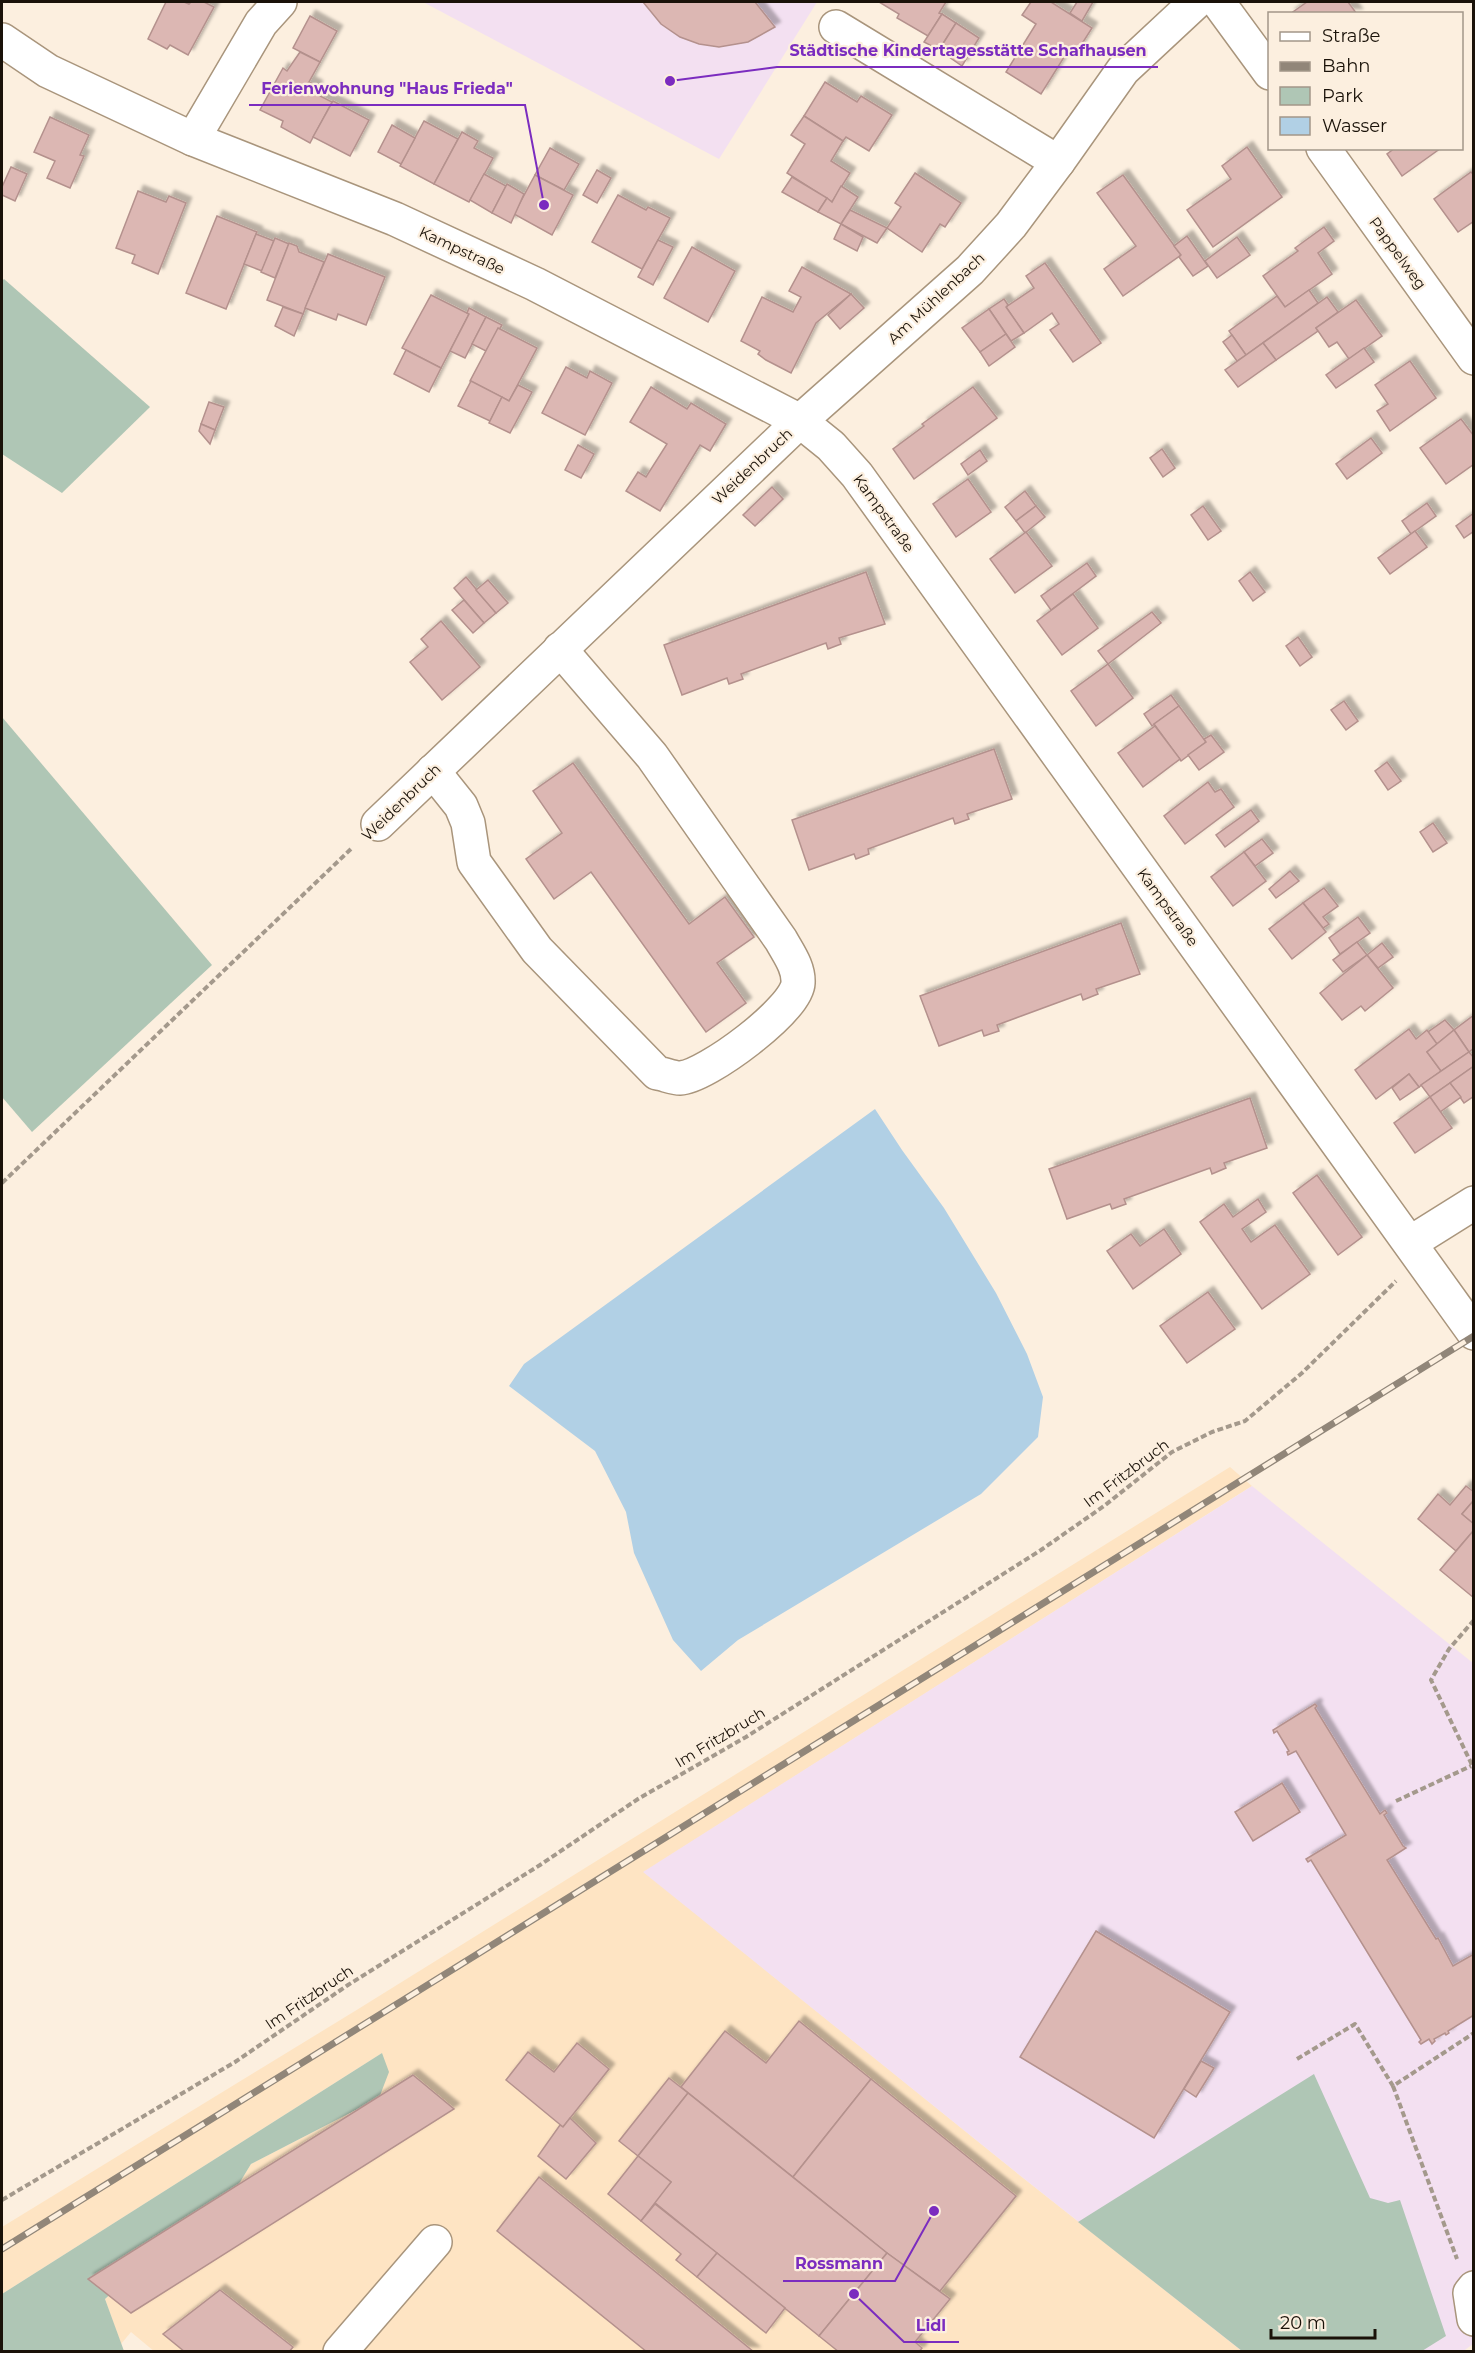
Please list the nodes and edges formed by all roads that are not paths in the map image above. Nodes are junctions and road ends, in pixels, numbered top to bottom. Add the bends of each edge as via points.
1 (280, 2) edge
2 (1196, 2) edge
3 (1218, 2) edge
4 (836, 27) dead end
5 (2, 40) edge
6 (1268, 72) edge
7 (193, 139) junction
8 (1324, 150) edge
9 (1058, 162) junction
10 (1473, 358) edge
11 (800, 421) junction
12 (560, 649) junction
13 (434, 771) junction
14 (378, 824) road end
15 (1473, 1203) edge
16 (1416, 1250) junction
17 (1473, 1334) edge
18 (435, 2242) dead end
19 (340, 2352) edge

1 - 7 street via 261,23
2 - 9 street, Am Mühlenbach via 1123,70
3 - 6 street
4 - 9 street
5 - 7 street, Kampstraße via 48,71
7 - 11 street, Kampstraße via 395,219 535,284
8 - 10 street, Pappelweg
9 - 11 street, Am Mühlenbach via 1011,225 970,270
11 - 12 street, Weidenbruch
11 - 16 street, Kampstraße via 831,446 857,475
12 - 13 street, Weidenbruch
12 - 13 street via 652,756 781,940 796,967 798,984 789,1003 776,1017 715,1064 694,1074 680,1078 657,1073 537,950 474,862 461,806
13 - 14 street, Weidenbruch
15 - 16 street
16 - 17 street, Kampstraße
18 - 19 street

